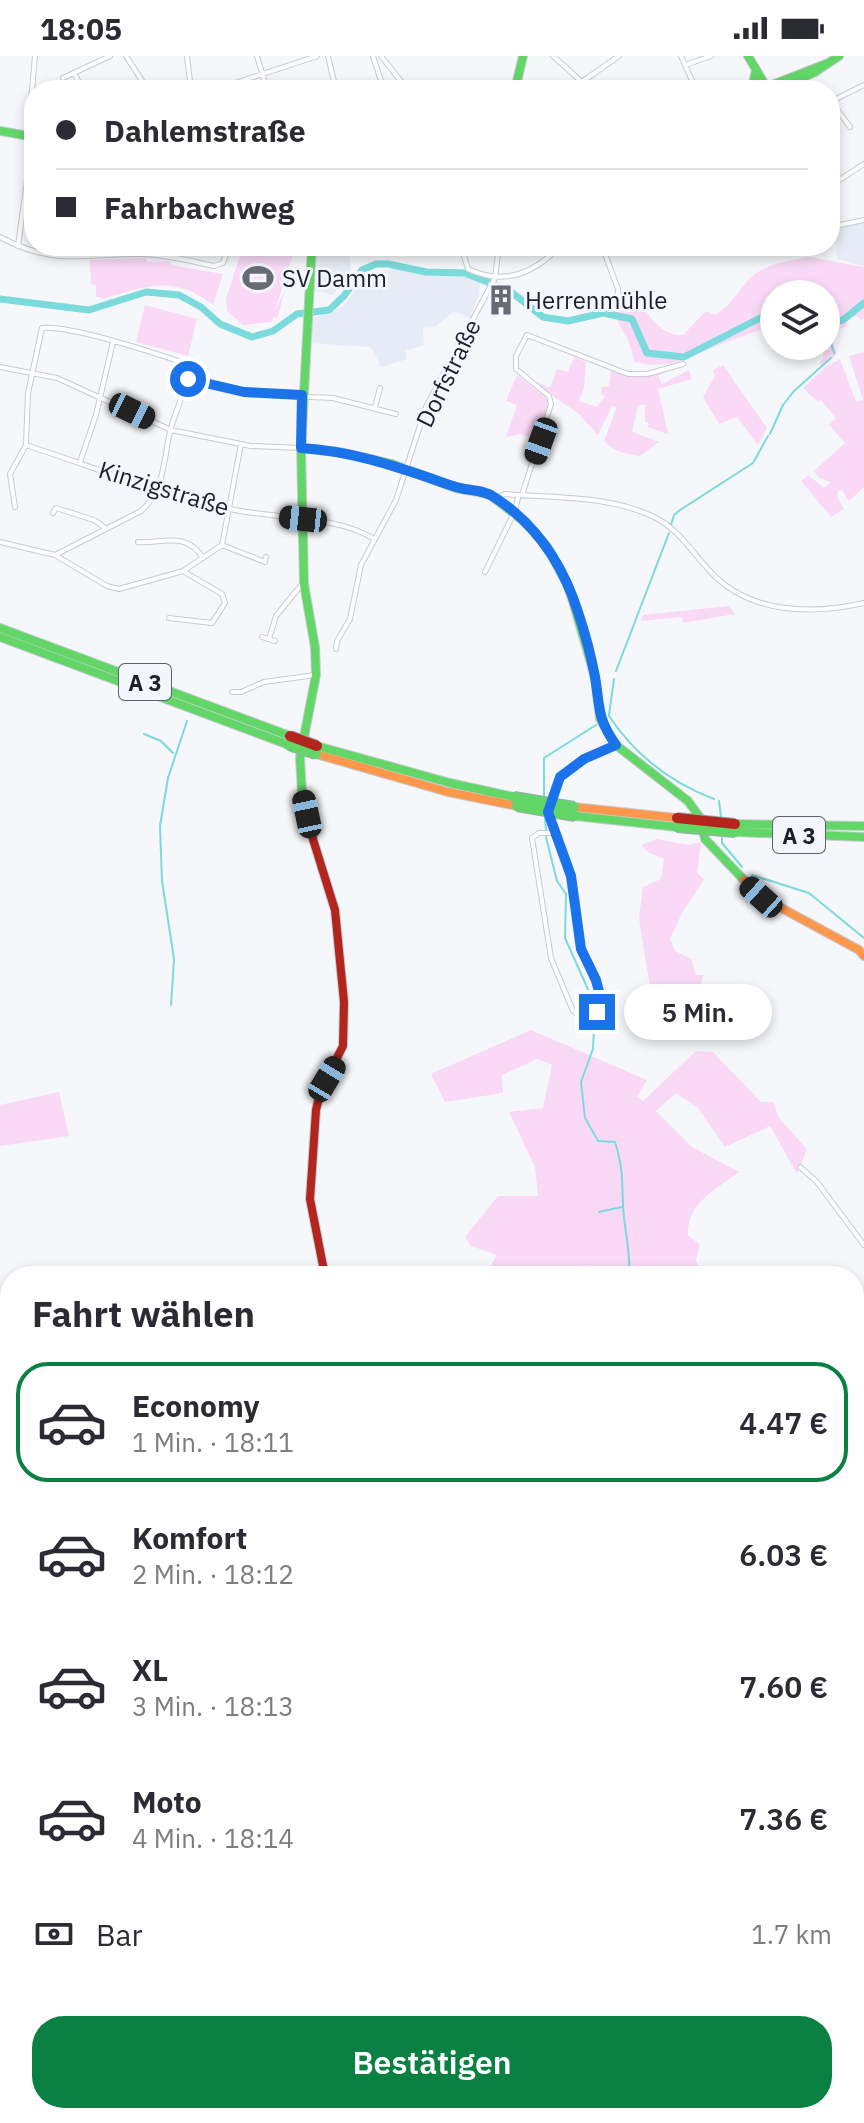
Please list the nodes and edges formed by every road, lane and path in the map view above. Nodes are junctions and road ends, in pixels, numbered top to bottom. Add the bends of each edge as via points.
1 (35, 56) edge
2 (110, 56) edge
3 (126, 56) edge
4 (257, 56) edge
5 (317, 56) edge
6 (328, 56) edge
7 (373, 56) edge
8 (381, 56) edge
9 (523, 56) edge
10 (553, 56) edge
11 (619, 56) edge
12 (681, 56) edge
13 (711, 56) edge
14 (748, 56) edge
15 (839, 56) edge
16 (187, 58) edge
17 (685, 65) junction
18 (756, 68) junction
19 (74, 73) junction
20 (263, 73) junction
21 (63, 78) dead end
22 (34, 80) edge
23 (78, 80) edge
24 (142, 80) edge
25 (190, 80) edge
26 (243, 80) edge
27 (265, 80) edge
28 (334, 80) edge
29 (381, 80) edge
30 (400, 80) edge
31 (517, 80) edge
32 (582, 80) edge
33 (584, 80) edge
34 (692, 80) edge
35 (754, 80) edge
36 (762, 80) edge
37 (788, 80) edge
38 (864, 85) edge
39 (840, 96) edge
40 (840, 114) edge
41 (850, 127) dead end
42 (0, 131) edge
43 (24, 135) edge
44 (864, 164) edge
45 (840, 180) edge
46 (24, 203) edge
47 (864, 220) edge
48 (840, 225) edge
49 (0, 237) edge
50 (18, 246) junction
51 (24, 248) edge
52 (51, 256) edge
53 (84, 256) edge
54 (155, 256) edge
55 (225, 256) edge
56 (311, 256) edge
57 (464, 256) edge
58 (498, 256) edge
59 (548, 256) edge
60 (606, 256) edge
61 (494, 280) junction
62 (617, 310) dead end
63 (113, 342) junction
64 (683, 364) dead end
65 (0, 367) edge
66 (31, 373) junction
67 (188, 379) junction
68 (380, 388) dead end
69 (302, 395) junction
70 (101, 396) junction
71 (375, 407) junction
72 (396, 414) dead end
73 (171, 430) junction
74 (241, 444) junction
75 (26, 445) junction
76 (301, 448) junction
77 (80, 462) junction
78 (408, 470) junction
79 (159, 489) junction
80 (520, 495) junction
81 (496, 498) junction
82 (15, 507) dead end
83 (230, 509) junction
84 (53, 513) dead end
85 (514, 513) junction
86 (303, 519) junction
87 (104, 527) junction
88 (374, 539) junction
89 (0, 542) edge
90 (138, 542) dead end
91 (222, 545) junction
92 (55, 555) junction
93 (203, 558) junction
94 (265, 562) dead end
95 (183, 571) junction
96 (485, 572) dead end
97 (304, 584) junction
98 (864, 603) edge
99 (169, 618) dead end
100 (0, 628) edge
101 (0, 637) edge
102 (262, 637) dead end
103 (336, 649) dead end
104 (316, 675) junction
105 (232, 692) dead end
106 (289, 741) junction
107 (616, 745) junction
108 (864, 826) edge
109 (735, 828) junction
110 (555, 833) junction
111 (864, 837) edge
112 (864, 956) edge
113 (800, 1167) dead end
114 (864, 1245) edge
115 (323, 1266) edge

1 - 22 street
2 - 19 street
3 - 24 street
4 - 20 street
5 - 20 street
6 - 28 street
7 - 29 street
8 - 30 street
9 - 31 main road
10 - 32 street
11 - 33 street
12 - 17 street
13 - 17 street
14 - 18 main road
15 - 37 main road
16 - 25 street
17 - 34 street
18 - 35 main road
18 - 36 main road
19 - 21 street
19 - 23 street
20 - 26 street
20 - 27 street
38 - 39 street
40 - 41 street
42 - 43 main road
44 - 45 street
46 - 50 street
47 - 48 street
49 - 50 street
50 - 51 street
52 - 53 street
54 - 55 street via 214,266
56 - 69 main road
57 - 61 street via 468,269
58 - 61 street, Dorfstraße
59 - 61 street via 518,276
60 - 62 street via 618,289
61 - 78 street, Dorfstraße via 426,407
63 - 66 street via 42,328
63 - 67 street via 184,363
63 - 70 street
64 - 80 street via 628,374 527,335 516,356 516,369 549,396 551,404
65 - 66 street
66 - 70 street
66 - 75 street
67 - 69 street via 244,392
67 - 73 street
68 - 71 street
69 - 71 street
69 - 76 main road
70 - 73 street
70 - 77 street
71 - 72 street
73 - 74 street
73 - 79 street
74 - 76 street
74 - 83 street
75 - 77 street, Kinzigstraße
75 - 82 street via 10,474
76 - 78 main road via 328,449
76 - 86 main road
77 - 79 street, Kinzigstraße
78 - 81 main road
78 - 88 street, Dorfstraße
79 - 83 street, Kinzigstraße
79 - 87 street via 141,511
80 - 81 street
80 - 85 street
80 - 98 street via 615,504 647,514 683,539 720,582 768,604 812,611
81 - 85 main road
83 - 86 street, Kinzigstraße
83 - 91 street
84 - 87 street via 56,508
85 - 96 street
85 - 107 main road via 538,534 569,588 595,677 600,719
86 - 88 street, Kinzigstraße
86 - 97 main road
87 - 92 street
88 - 103 street, Dorfstraße
89 - 92 street
90 - 93 street via 173,538
91 - 93 street
91 - 94 street
92 - 95 street via 113,589
93 - 95 street
95 - 99 street via 222,594 225,603 212,623
97 - 102 street via 276,616 272,640
97 - 104 main road
100 - 106 main road, A 3
101 - 106 main road, A 3
104 - 105 street
104 - 115 main road via 300,758 302,792 335,910 345,1023 343,1046 316,1110 310,1199
106 - 109 main road, A 3, bridge via 448,792
107 - 110 street via 560,777 548,812
107 - 112 main road via 688,801 701,819 705,839 761,897
108 - 109 main road, A 3
109 - 111 main road, A 3
110 - 110 street via 532,838 551,958 576,1014 604,1010 581,949 571,876
113 - 114 street

